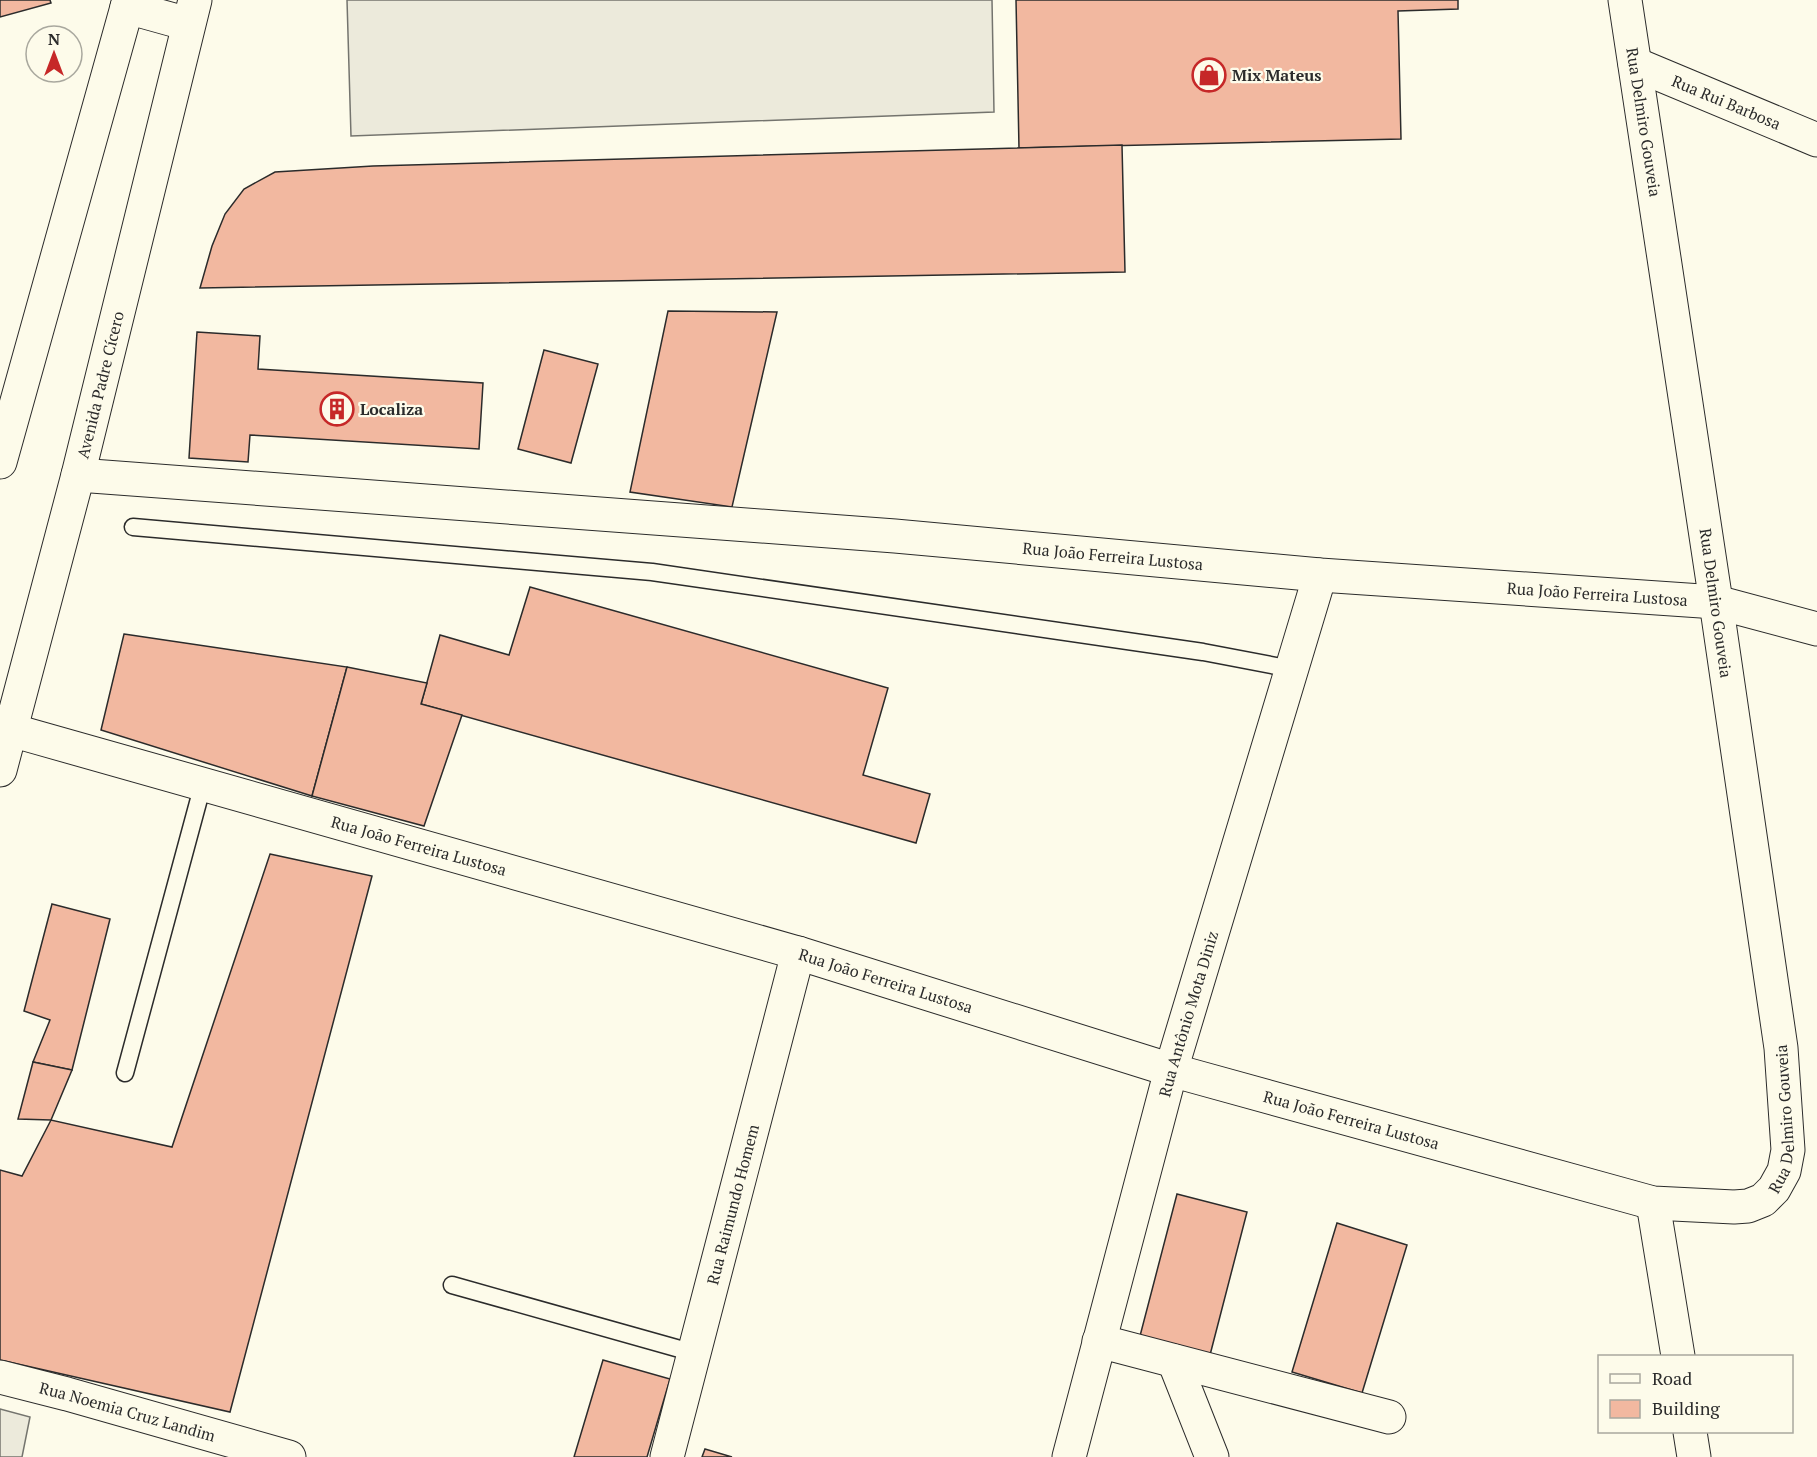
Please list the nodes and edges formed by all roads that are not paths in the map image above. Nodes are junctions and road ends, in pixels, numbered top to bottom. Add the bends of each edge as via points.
1 (1625, 0) edge
2 (128, 4) edge
3 (192, 12) edge
4 (1635, 64) junction
5 (1817, 140) edge
6 (0, 462) edge
7 (78, 476) junction
8 (133, 527) dead end
9 (1320, 575) junction
10 (1716, 602) junction
11 (1817, 629) edge
12 (1292, 669) junction
13 (11, 730) junction
14 (0, 770) edge
15 (203, 784) junction
16 (798, 953) junction
17 (1171, 1070) junction
18 (125, 1073) dead end
19 (1762, 1200) joint
20 (1653, 1203) junction
21 (452, 1285) dead end
22 (1099, 1341) junction
23 (694, 1353) junction
24 (1678, 1355) edge
25 (1174, 1361) junction
26 (0, 1377) edge
27 (1389, 1418) dead end
28 (1690, 1433) edge
29 (289, 1457) edge
30 (668, 1457) edge
31 (1069, 1457) edge
32 (1212, 1457) edge
33 (1694, 1457) edge

1 - 4 main road, Rua Delmiro Gouveia
2 - 3 main road
2 - 6 main road
3 - 7 main road, Avenida Padre Cícero
4 - 5 main road, Rua Rui Barbosa
4 - 10 main road, Rua Delmiro Gouveia
7 - 9 main road, Rua João Ferreira Lustosa via 896,536
7 - 13 main road, Avenida Padre Cícero
8 - 12 lane via 652,572 1203,652
9 - 10 main road, Rua João Ferreira Lustosa
9 - 12 main road, Rua Antônio Mota Diniz
10 - 11 main road, Rua João Ferreira Lustosa
10 - 19 main road, Rua Delmiro Gouveia via 1781,1048 1788,1150 1785,1171
12 - 17 main road, Rua Antônio Mota Diniz
13 - 14 main road, Avenida Padre Cícero
13 - 15 main road, Rua João Ferreira Lustosa
15 - 16 main road, Rua João Ferreira Lustosa
15 - 18 lane
16 - 17 main road, Rua João Ferreira Lustosa
16 - 23 main road, Rua Raimundo Homem
17 - 20 main road, Rua João Ferreira Lustosa
17 - 22 main road, Rua Antônio Mota Diniz
19 - 20 main road, Rua João Ferreira Lustosa via 1734,1207
20 - 24 main road
21 - 23 lane
22 - 25 main road
22 - 31 main road, Rua Antônio Mota Diniz
23 - 30 main road, Rua Raimundo Homem
25 - 27 main road
25 - 32 main road
26 - 29 main road, Rua Noemia Cruz Landim
28 - 33 main road

